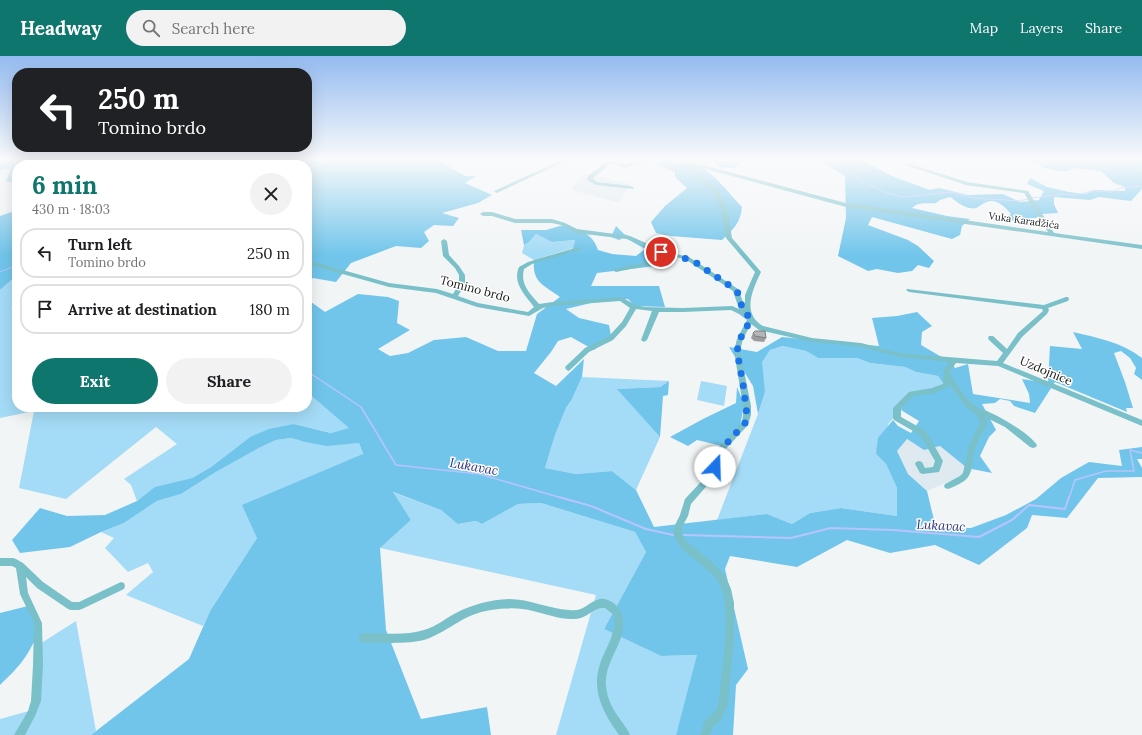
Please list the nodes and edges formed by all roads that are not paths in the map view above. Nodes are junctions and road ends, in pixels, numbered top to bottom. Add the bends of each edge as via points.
1 (715, 192) edge
2 (796, 192) edge
3 (1024, 192) edge
4 (483, 214) dead end
5 (1052, 234) junction
6 (444, 241) dead end
7 (1142, 247) edge
8 (578, 249) dead end
9 (663, 253) junction
10 (312, 263) edge
11 (616, 270) dead end
12 (909, 290) dead end
13 (454, 297) junction
14 (1066, 299) dead end
15 (634, 307) junction
16 (1044, 307) junction
17 (538, 308) junction
18 (656, 310) junction
19 (751, 319) junction
20 (991, 338) dead end
21 (644, 340) dead end
22 (1007, 353) junction
23 (954, 361) junction
24 (999, 364) junction
25 (568, 368) dead end
26 (946, 375) junction
27 (979, 411) junction
28 (1142, 423) edge
29 (1033, 445) dead end
30 (919, 464) dead end
31 (948, 486) dead end
32 (0, 562) edge
33 (20, 566) junction
34 (121, 586) dead end
35 (363, 638) dead end
36 (19, 735) edge
37 (625, 735) edge
38 (705, 735) edge

1 - 19 street via 724,209 729,238 758,272 748,296
2 - 5 street, Vuka Karadžića via 846,205
3 - 5 street
4 - 9 street via 515,221 552,221 576,231 628,237
5 - 7 street, Vuka Karadžića
6 - 13 street via 446,256 457,266 464,280
8 - 17 street via 521,268 519,278 522,286
9 - 11 street via 653,263
9 - 19 street via 695,262 733,288 738,293 743,310
10 - 13 street, Tomino brdo via 389,286 438,291
12 - 16 street
13 - 17 street, Tomino brdo via 521,314 529,314
14 - 16 street
15 - 17 street, Tomino brdo via 621,299 553,304
15 - 18 street, Tomino brdo
15 - 25 street via 624,324 611,338 587,350
16 - 22 street via 1045,312 1020,335
18 - 19 street, Tomino brdo via 732,308
18 - 21 street
19 - 23 street via 761,328 812,340 861,346 899,355
19 - 38 street via 740,339 737,351 747,406 745,423 719,452 714,472 688,502 678,527 678,536 683,544 722,579 727,590 731,619 723,705 718,717 709,724
20 - 22 street
22 - 24 street
23 - 24 street, Uzdojnice
23 - 26 street
24 - 28 street, Uzdojnice
26 - 27 street via 967,404
26 - 30 street via 946,385 933,391 911,394 896,408 897,418 923,433 939,460 936,470 923,471
27 - 29 street via 1018,432
27 - 31 street via 984,423 972,447 969,473 960,481
32 - 33 street via 13,562
33 - 34 street via 40,585 71,606 79,606
33 - 36 street via 24,594 38,623 38,665 36,701 32,714
35 - 37 street via 426,634 465,612 480,607 517,603 564,615 580,615 601,603 609,605 618,614 619,630 602,672 601,693 610,715

